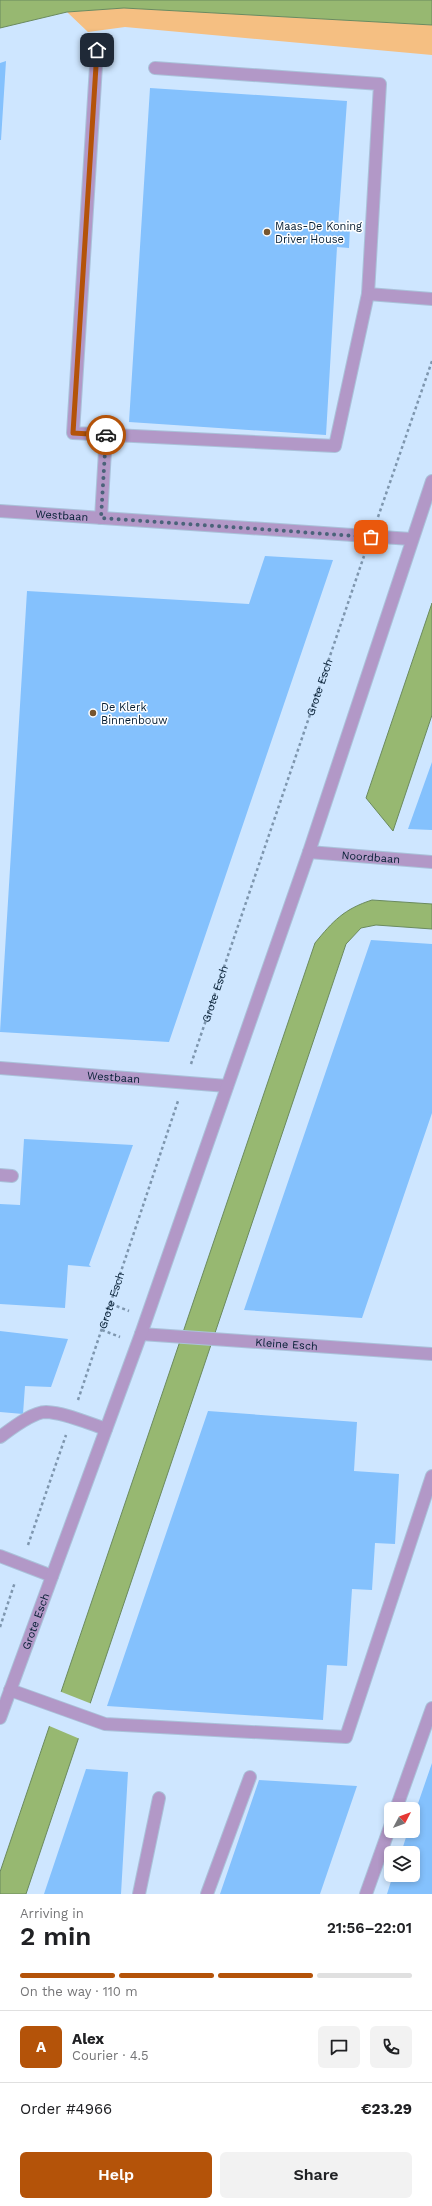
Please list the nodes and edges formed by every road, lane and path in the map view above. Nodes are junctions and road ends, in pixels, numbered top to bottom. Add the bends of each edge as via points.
1 (97, 50) dead end
2 (155, 68) dead end
3 (368, 294) junction
4 (432, 299) edge
5 (432, 361) edge
6 (106, 434) junction
7 (432, 481) edge
8 (0, 511) edge
9 (101, 518) junction
10 (371, 537) junction
11 (412, 539) junction
12 (310, 852) junction
13 (432, 862) edge
14 (0, 1068) edge
15 (185, 1081) junction
16 (227, 1086) junction
17 (141, 1334) junction
18 (432, 1354) edge
19 (72, 1418) junction
20 (106, 1430) junction
21 (0, 1437) edge
22 (432, 1476) edge
23 (0, 1556) edge
24 (21, 1564) junction
25 (52, 1576) junction
26 (0, 1627) edge
27 (10, 1690) junction
28 (432, 1708) edge
29 (0, 1718) edge
30 (250, 1777) dead end
31 (159, 1798) dead end
32 (398, 1802) edge
33 (386, 1838) edge
34 (139, 1894) edge
35 (207, 1894) edge
36 (366, 1894) edge

1 - 6 street via 73,433
2 - 3 street via 380,84
3 - 4 street
3 - 6 street via 335,446
5 - 10 path, Grote Esch
6 - 9 street
7 - 11 street, Grote Esch
8 - 9 street, Westbaan
9 - 10 street, Westbaan
10 - 11 street, Westbaan
10 - 15 path, Grote Esch
11 - 12 street, Grote Esch
12 - 13 street, Noordbaan
12 - 16 street, Grote Esch
14 - 15 street, Westbaan
15 - 16 street, Westbaan
15 - 19 path, Grote Esch
16 - 17 street, Grote Esch
17 - 18 street, Kleine Esch
17 - 20 street, Grote Esch
19 - 20 street
19 - 21 street via 45,1412 20,1422
19 - 24 path, Grote Esch
20 - 25 street, Grote Esch
22 - 27 street via 346,1737 105,1724
23 - 24 street
24 - 25 street
24 - 26 path, Grote Esch
25 - 27 street, Grote Esch
27 - 29 street, Grote Esch
28 - 32 street
30 - 35 street
31 - 34 street
33 - 36 street

